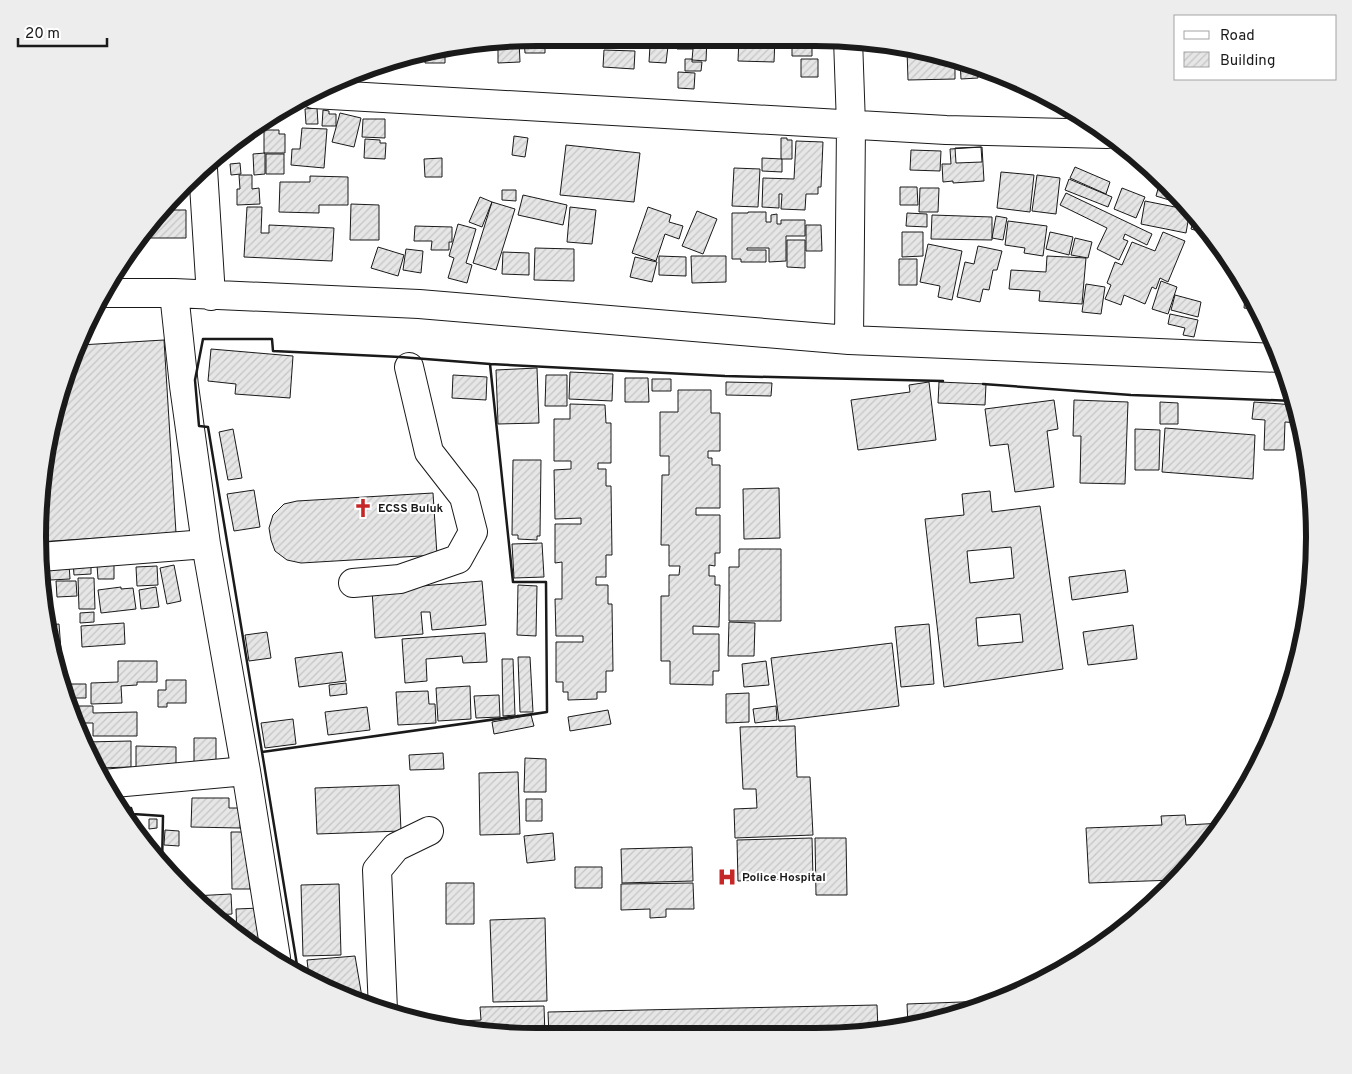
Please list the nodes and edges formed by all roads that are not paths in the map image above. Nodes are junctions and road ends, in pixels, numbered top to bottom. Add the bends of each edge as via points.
1 (848, 47) edge
2 (325, 95) edge
3 (852, 125) junction
4 (1094, 134) edge
5 (204, 176) edge
6 (111, 293) edge
7 (174, 293) junction
8 (211, 296) junction
9 (848, 340) junction
10 (1271, 358) edge
11 (409, 367) dead end
12 (206, 544) junction
13 (47, 556) edge
14 (352, 583) dead end
15 (246, 771) junction
16 (113, 783) edge
17 (429, 831) dead end
18 (275, 952) edge
19 (383, 1003) edge

1 - 3 street
2 - 3 street
3 - 4 street
3 - 9 street
5 - 8 street
6 - 7 street
7 - 8 street
7 - 12 street
8 - 9 street via 419,304
9 - 10 street
11 - 14 street via 429,452 464,497 473,532 458,559 400,579
12 - 13 street
12 - 15 street
15 - 16 street
15 - 18 street
17 - 19 street via 396,847 377,870

